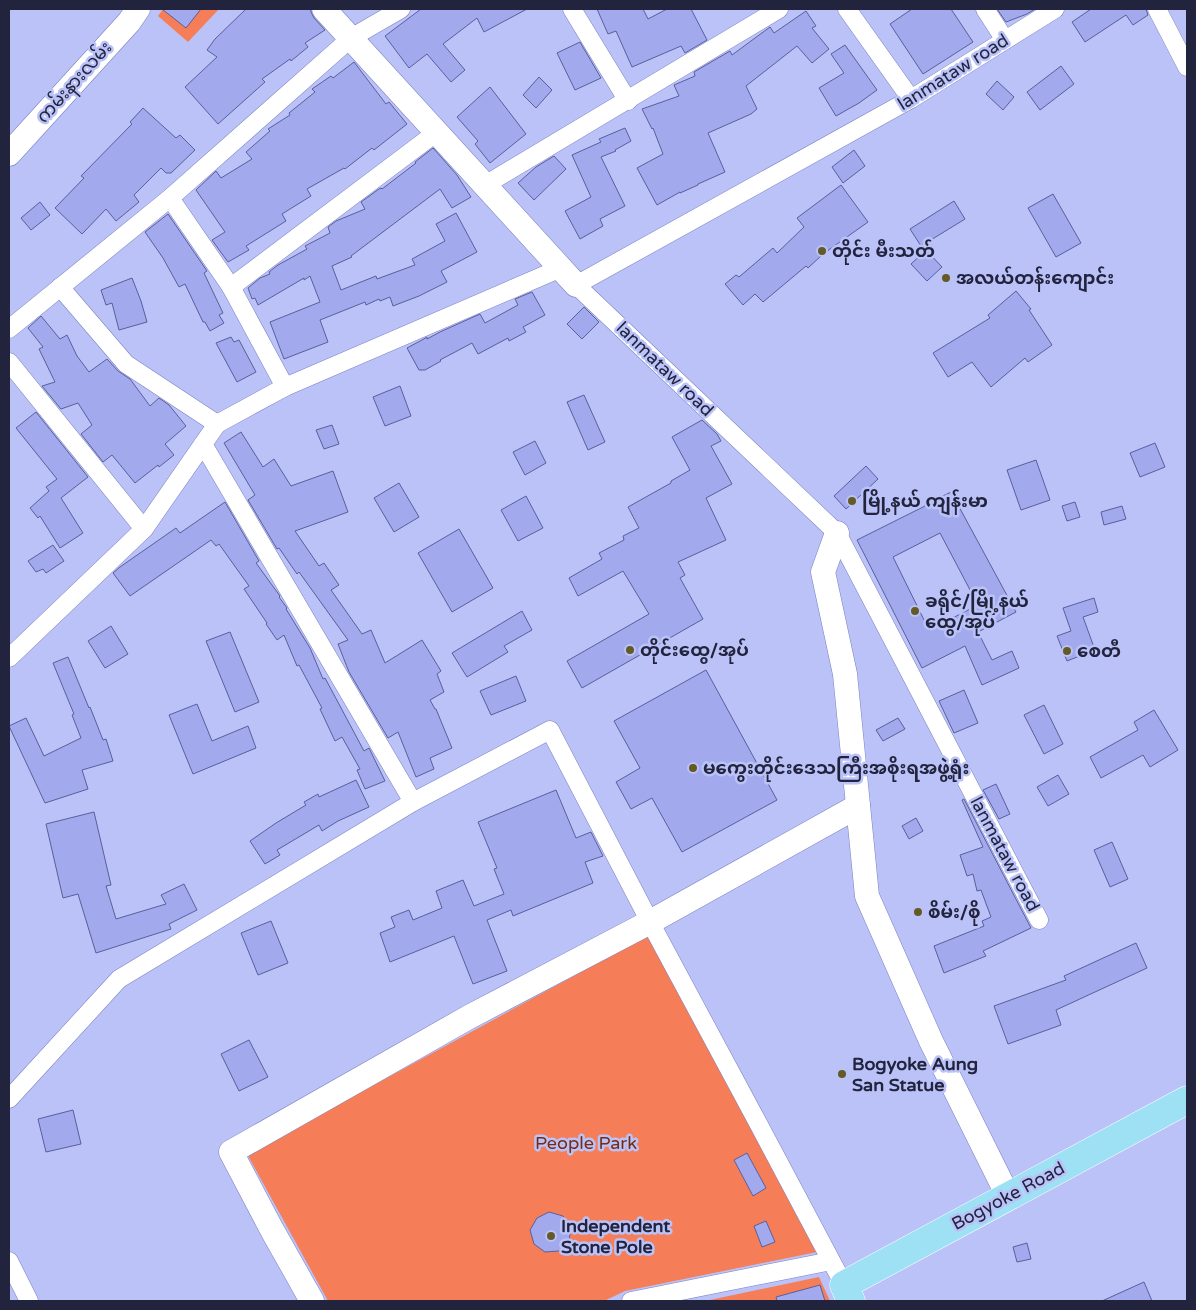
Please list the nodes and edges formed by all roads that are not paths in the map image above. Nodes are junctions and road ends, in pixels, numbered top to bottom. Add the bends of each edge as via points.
1 (138, 9) edge
2 (324, 9) edge
3 (401, 9) edge
4 (572, 9) edge
5 (779, 9) edge
6 (847, 9) edge
7 (986, 9) edge
8 (1055, 9) edge
9 (1158, 9) edge
10 (351, 38) junction
11 (1005, 40) junction
12 (1187, 67) edge
13 (911, 99) junction
14 (628, 101) junction
15 (437, 132) junction
16 (9, 154) edge
17 (485, 185) junction
18 (170, 198) junction
19 (568, 276) junction
20 (60, 287) junction
21 (231, 288) junction
22 (9, 329) edge
23 (9, 362) edge
24 (284, 387) junction
25 (217, 424) junction
26 (203, 444) junction
27 (144, 528) junction
28 (838, 533) junction
29 (9, 658) edge
30 (413, 802) junction
31 (858, 806) junction
32 (1039, 920) dead end
33 (650, 922) junction
34 (9, 1099) edge
35 (1187, 1100) edge
36 (1008, 1196) junction
37 (9, 1260) edge
38 (831, 1261) junction
39 (847, 1293) edge
40 (29, 1301) edge
41 (312, 1301) edge
42 (632, 1301) edge

1 - 16 street, ကမ်းနားလမ်း
2 - 10 street
3 - 10 street
4 - 14 street
5 - 14 street
6 - 13 street
7 - 11 street
8 - 11 street, lanmataw road
9 - 12 street
10 - 15 street
10 - 18 street
11 - 13 street, lanmataw road
13 - 19 street, lanmataw road
14 - 17 street
15 - 17 street
15 - 21 street
17 - 19 street
18 - 20 street
18 - 21 street
19 - 24 street
19 - 28 street, lanmataw road
20 - 22 street
20 - 25 street via 126,364
21 - 24 street
23 - 27 street
24 - 25 street
25 - 26 street
26 - 27 street
26 - 30 street
27 - 29 street
28 - 31 street via 823,572 845,674
28 - 32 street, lanmataw road
30 - 33 street via 550,730
30 - 34 street via 119,979
31 - 33 street
31 - 36 street via 868,896 931,1041
33 - 38 street
33 - 41 street via 469,1017 231,1152
35 - 36 highway, Bogyoke Road
36 - 39 highway, Bogyoke Road
37 - 40 street
38 - 39 street
38 - 42 street

